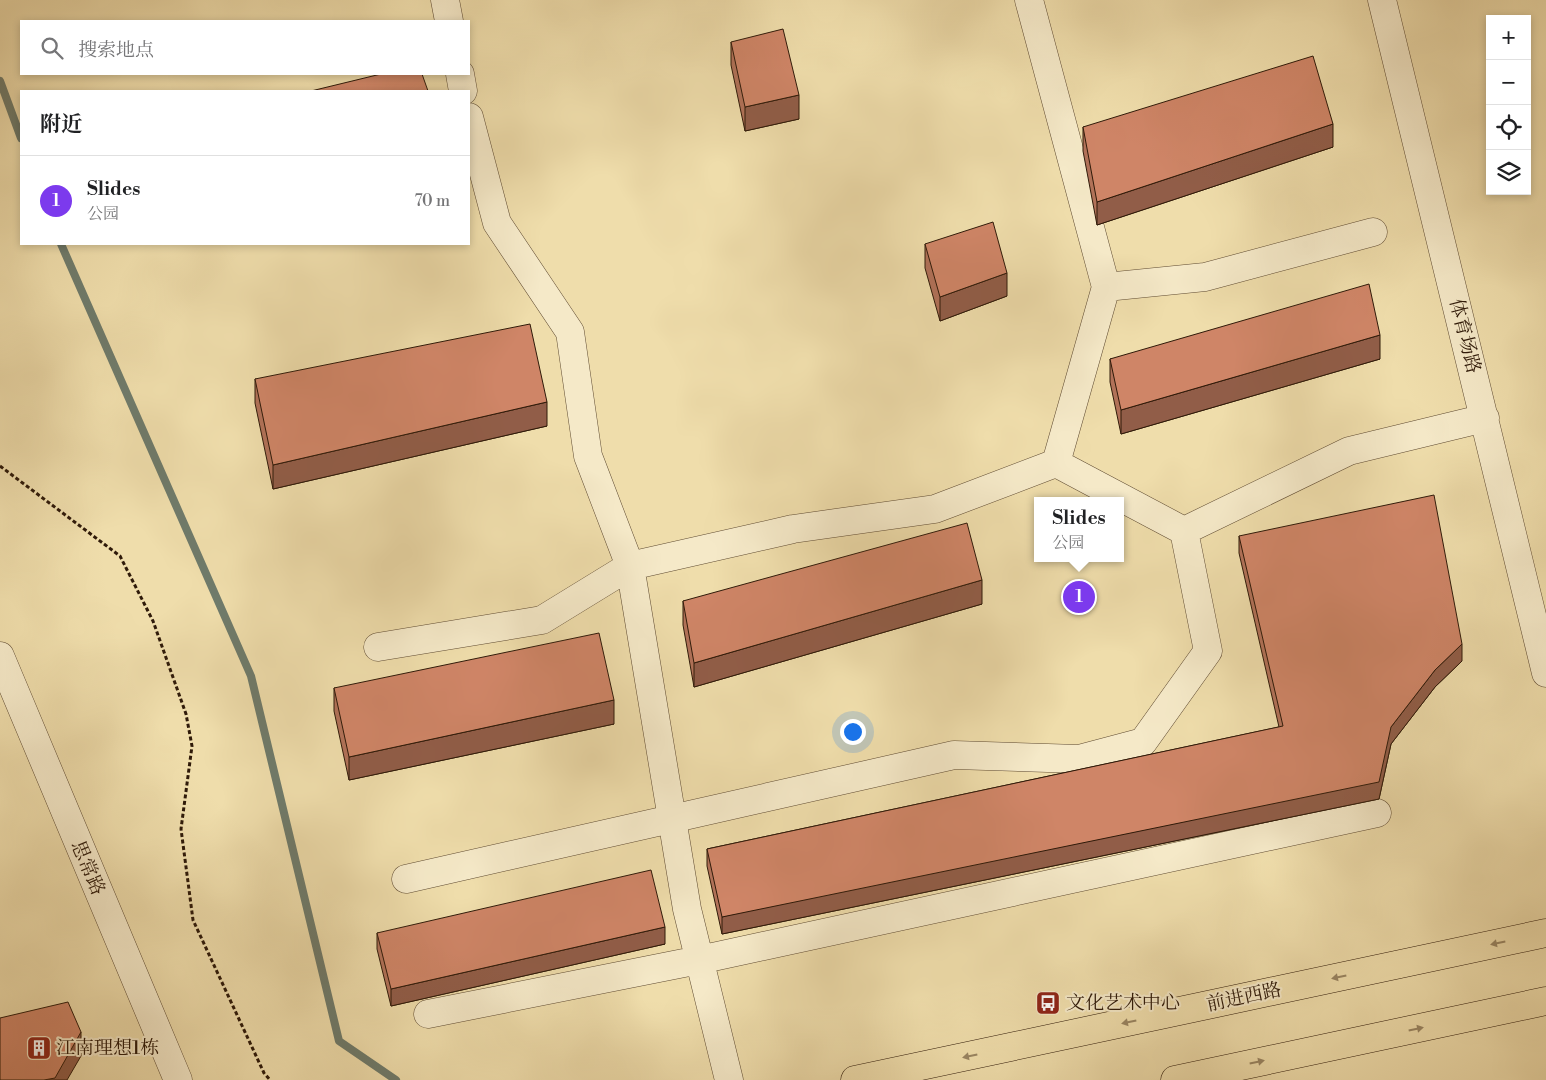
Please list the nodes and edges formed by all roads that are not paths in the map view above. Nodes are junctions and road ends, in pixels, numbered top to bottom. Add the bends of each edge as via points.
1 (445, 0) edge
2 (1029, 0) edge
3 (1382, 0) edge
4 (449, 20) edge
5 (460, 75) edge
6 (463, 90) edge
7 (470, 121) edge
8 (1373, 232) dead end
9 (1106, 287) junction
10 (1484, 418) junction
11 (1056, 463) junction
12 (1121, 497) edge
13 (1124, 499) edge
14 (1184, 530) junction
15 (630, 566) junction
16 (378, 647) dead end
17 (0, 656) edge
18 (1546, 673) edge
19 (1377, 813) dead end
20 (671, 818) junction
21 (406, 879) dead end
22 (1546, 933) edge
23 (699, 960) junction
24 (1546, 1001) edge
25 (428, 1014) dead end
26 (178, 1080) edge
27 (729, 1080) edge
28 (855, 1080) edge
29 (1175, 1080) edge

1 - 4 street
2 - 9 street
3 - 10 street, 体育场路
5 - 6 street
7 - 15 street via 497,223 570,332 588,456
8 - 9 street via 1204,277
9 - 11 street
10 - 14 street via 1349,451
10 - 18 street, 体育场路
11 - 12 street
11 - 15 street via 935,509 793,529
13 - 14 street
14 - 20 street via 1208,651 1143,742 1079,759 954,755
15 - 16 street via 542,620
15 - 20 street
17 - 26 street, 思常路
19 - 23 street
20 - 21 street
20 - 23 street
22 -> 28 main road, 前进西路
23 - 25 street
23 - 27 street
29 -> 24 main road

